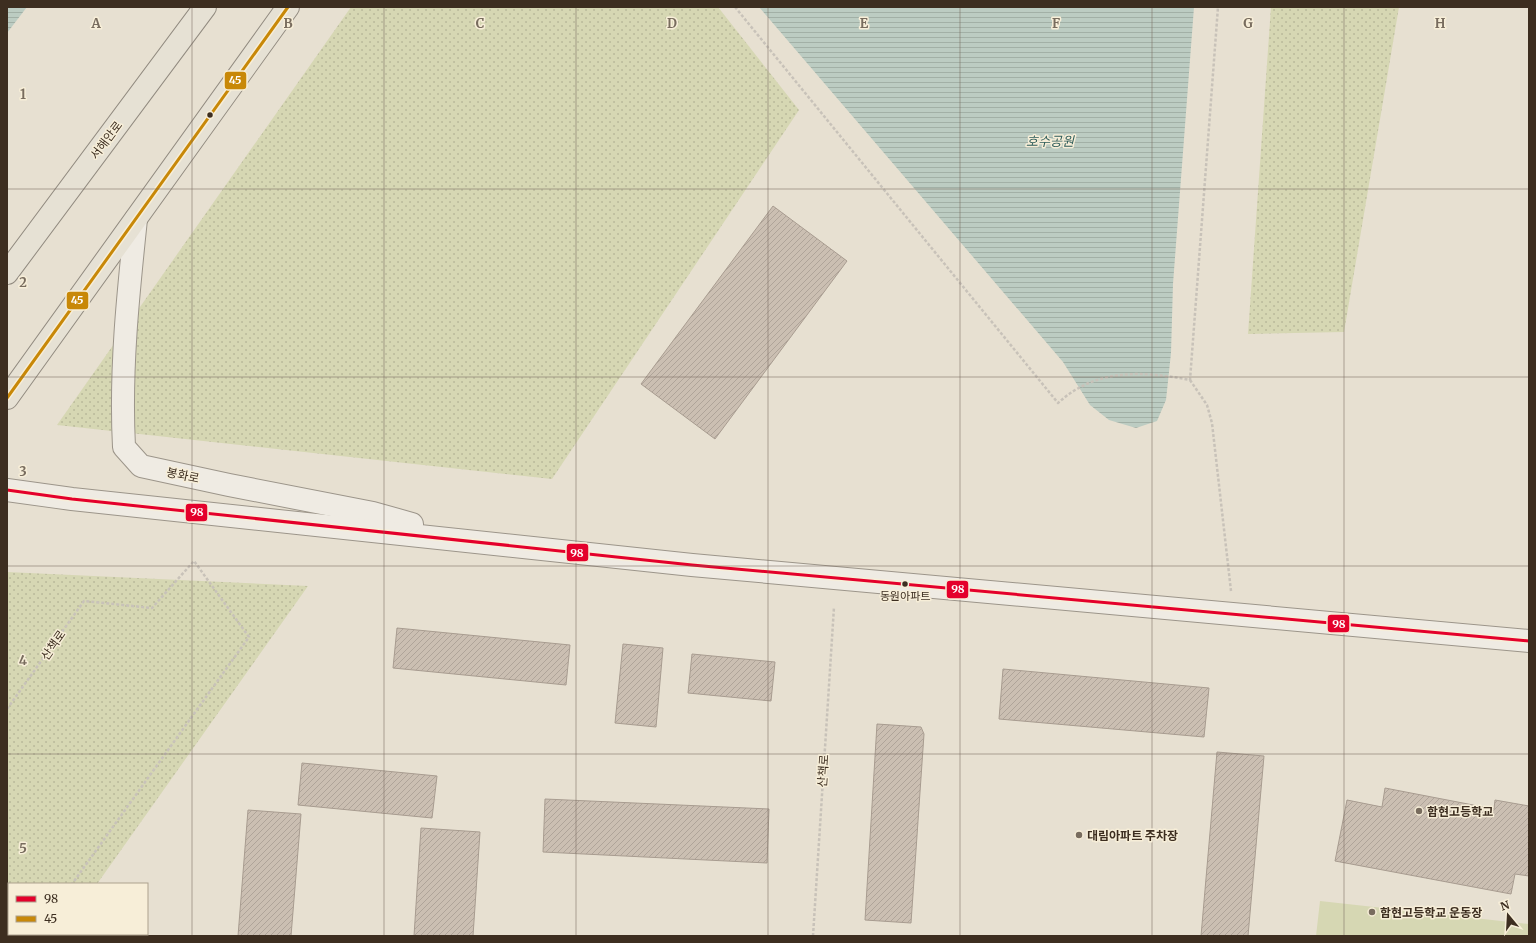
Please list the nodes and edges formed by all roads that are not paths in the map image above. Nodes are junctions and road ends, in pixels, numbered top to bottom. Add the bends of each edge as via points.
1 (205, 7) edge
2 (288, 7) edge
3 (136, 220) junction
4 (7, 273) edge
5 (7, 398) edge
6 (7, 490) edge
7 (473, 541) junction
8 (1529, 641) edge

1 - 4 main road, 서해안로
2 - 3 main road
3 - 5 main road
3 - 7 main road, 봉화로 via 126,314 122,404 124,447 141,466 373,513
6 - 7 main road, 봉화로
7 - 8 main road, 봉화로 via 692,565

